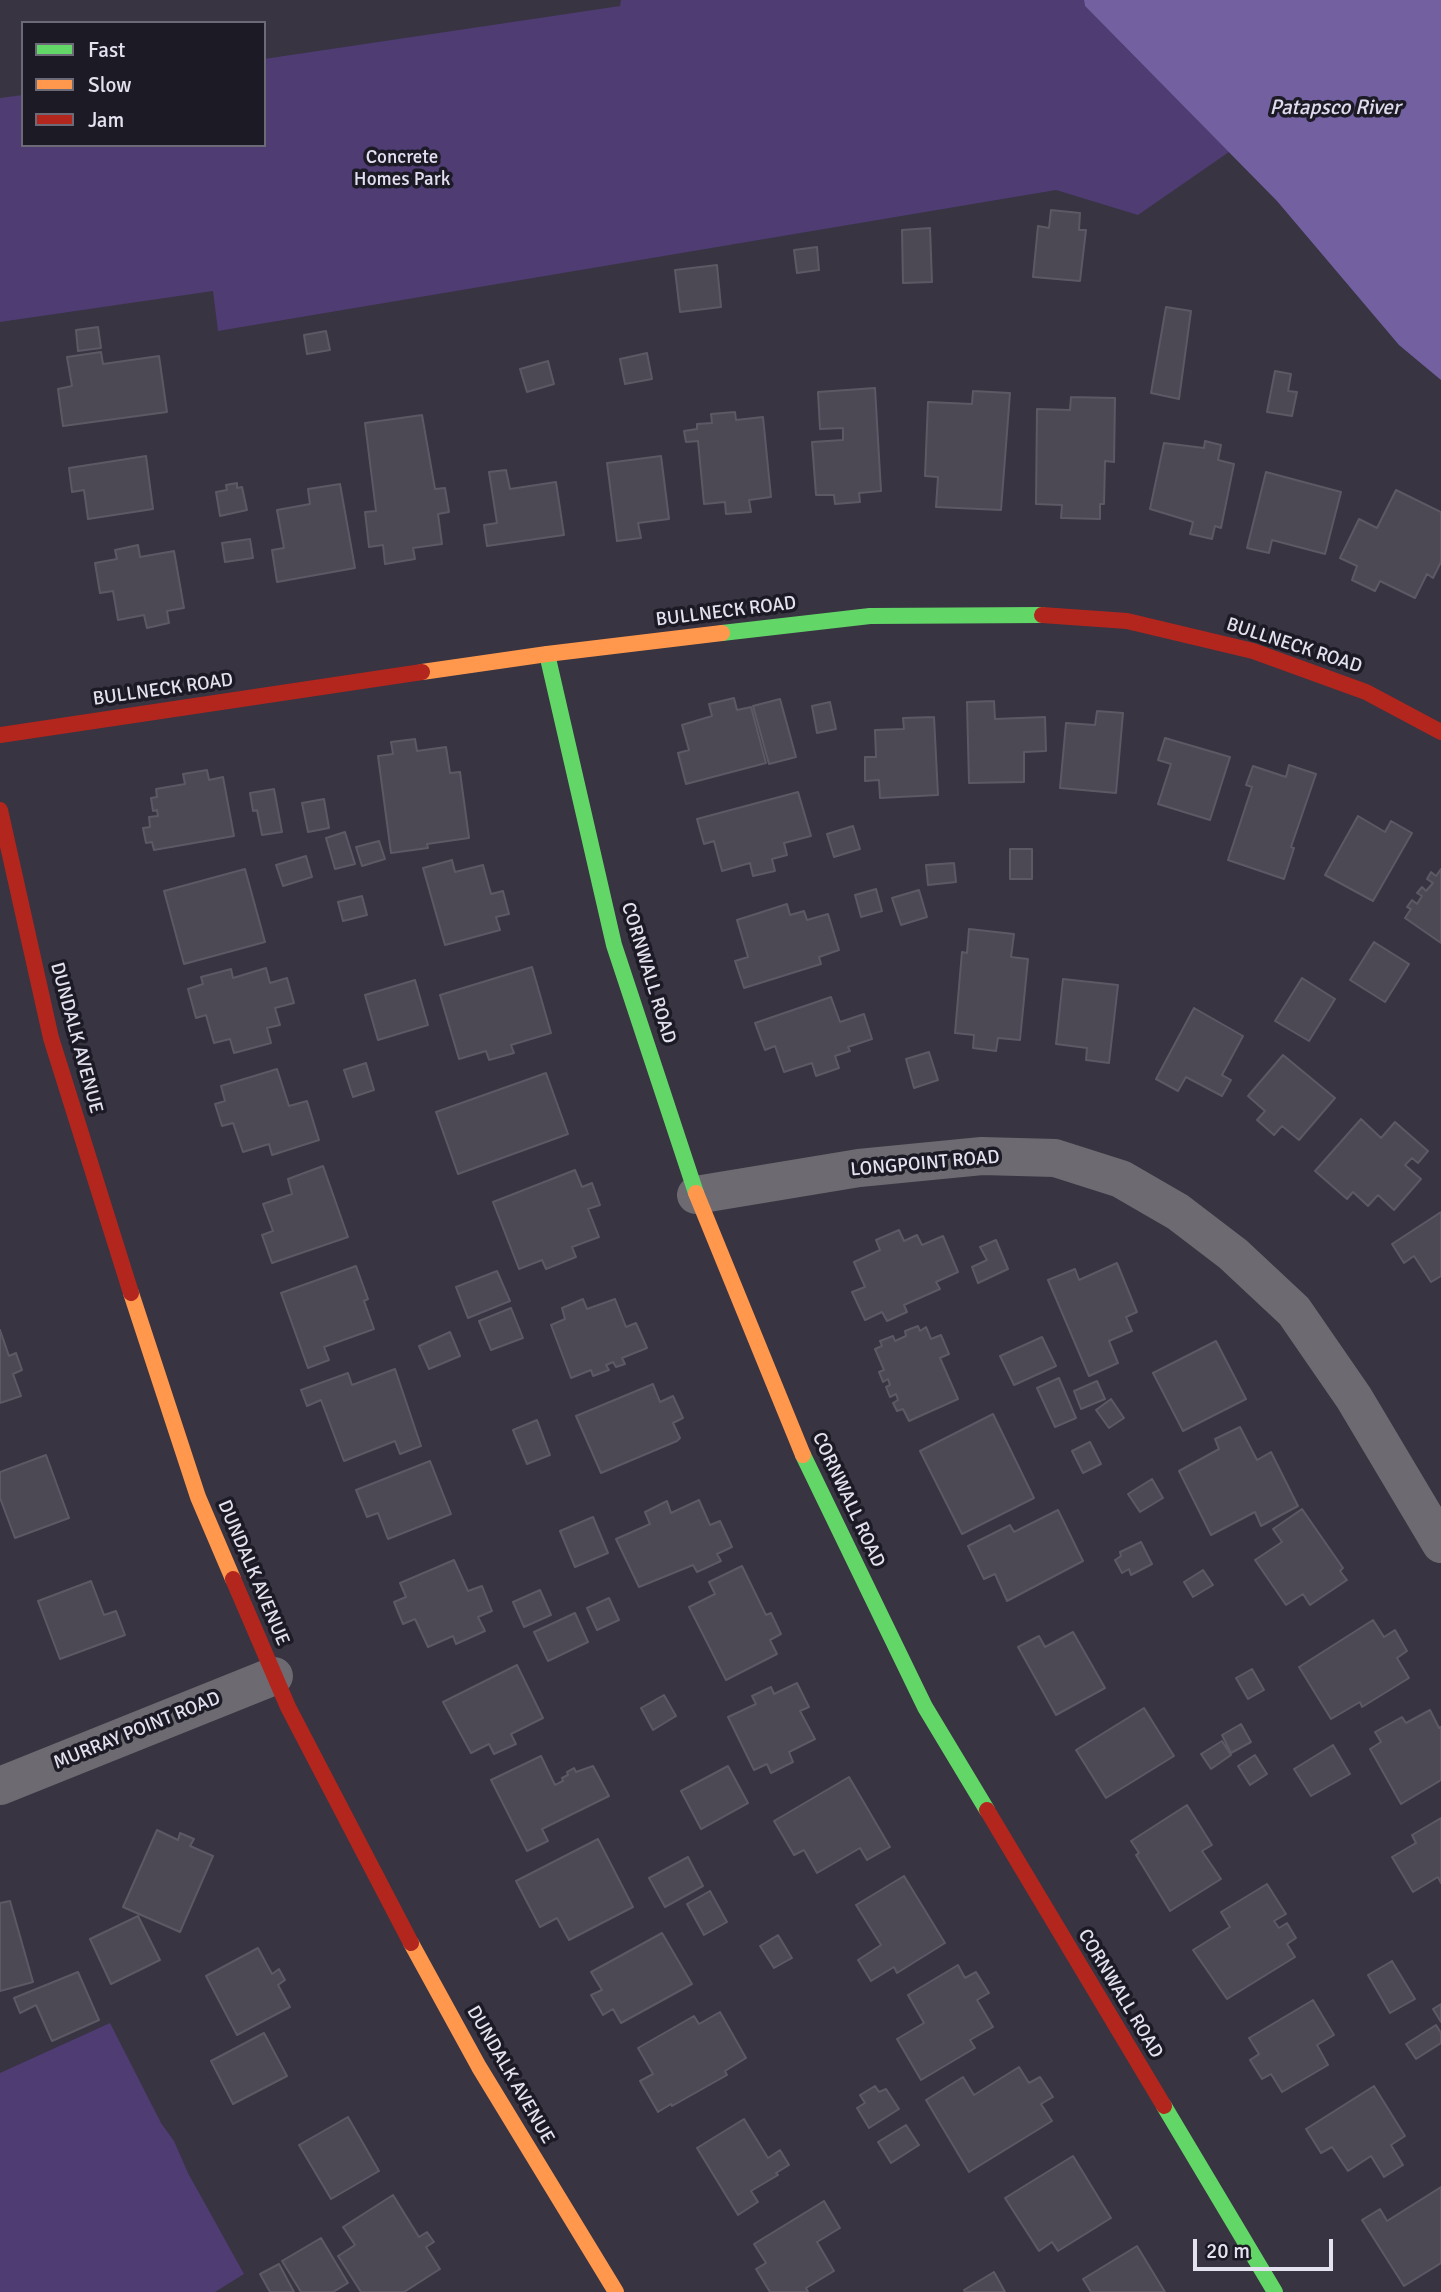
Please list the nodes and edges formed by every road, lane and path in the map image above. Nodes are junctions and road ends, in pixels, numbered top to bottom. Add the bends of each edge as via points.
1 (547, 654) junction
2 (1441, 732) edge
3 (0, 736) edge
4 (0, 810) edge
5 (696, 1195) junction
6 (1441, 1544) edge
7 (274, 1676) junction
8 (0, 1786) edge
9 (616, 2292) edge
10 (1275, 2292) edge

1 - 2 street, BULLNECK ROAD via 870,616 1031,614 1127,621 1253,651 1366,692
1 - 3 street, BULLNECK ROAD
1 - 5 street, CORNWALL ROAD via 614,944
4 - 7 street, DUNDALK AVENUE via 51,1038 111,1233 198,1497
5 - 6 street, LONGPOINT ROAD via 859,1168 982,1156 1055,1158 1121,1179 1178,1212 1233,1254 1294,1311 1354,1398
5 - 10 street, CORNWALL ROAD via 812,1477 925,1707
7 - 8 street, MURRAY POINT ROAD
7 - 9 street, DUNDALK AVENUE via 479,2067

